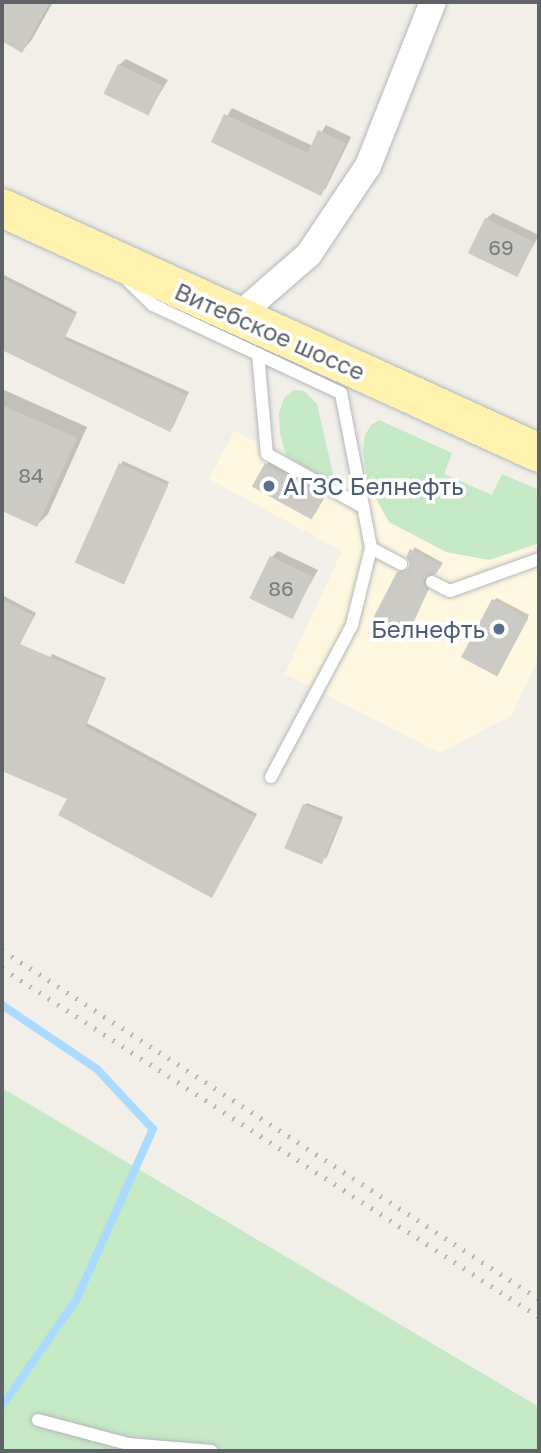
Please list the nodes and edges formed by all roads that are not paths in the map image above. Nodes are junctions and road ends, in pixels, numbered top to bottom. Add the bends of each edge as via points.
1 (433, 2) edge
2 (2, 208) edge
3 (101, 254) junction
4 (238, 316) junction
5 (258, 354) junction
6 (539, 453) edge
7 (363, 507) junction
8 (371, 548) junction
9 (539, 559) edge
10 (401, 564) dead end
11 (432, 582) dead end
12 (271, 777) dead end
13 (38, 1420) dead end
14 (212, 1451) edge

1 - 4 street via 368,166 309,254
2 - 3 main road, Витебское шоссе
3 - 4 main road, Витебское шоссе
3 - 5 lane via 153,305
4 - 6 main road, Витебское шоссе
5 - 7 lane via 341,393
5 - 7 lane via 267,454
7 - 8 lane
8 - 10 lane
8 - 12 lane via 352,625
9 - 11 lane via 450,591
13 - 14 lane via 128,1444

